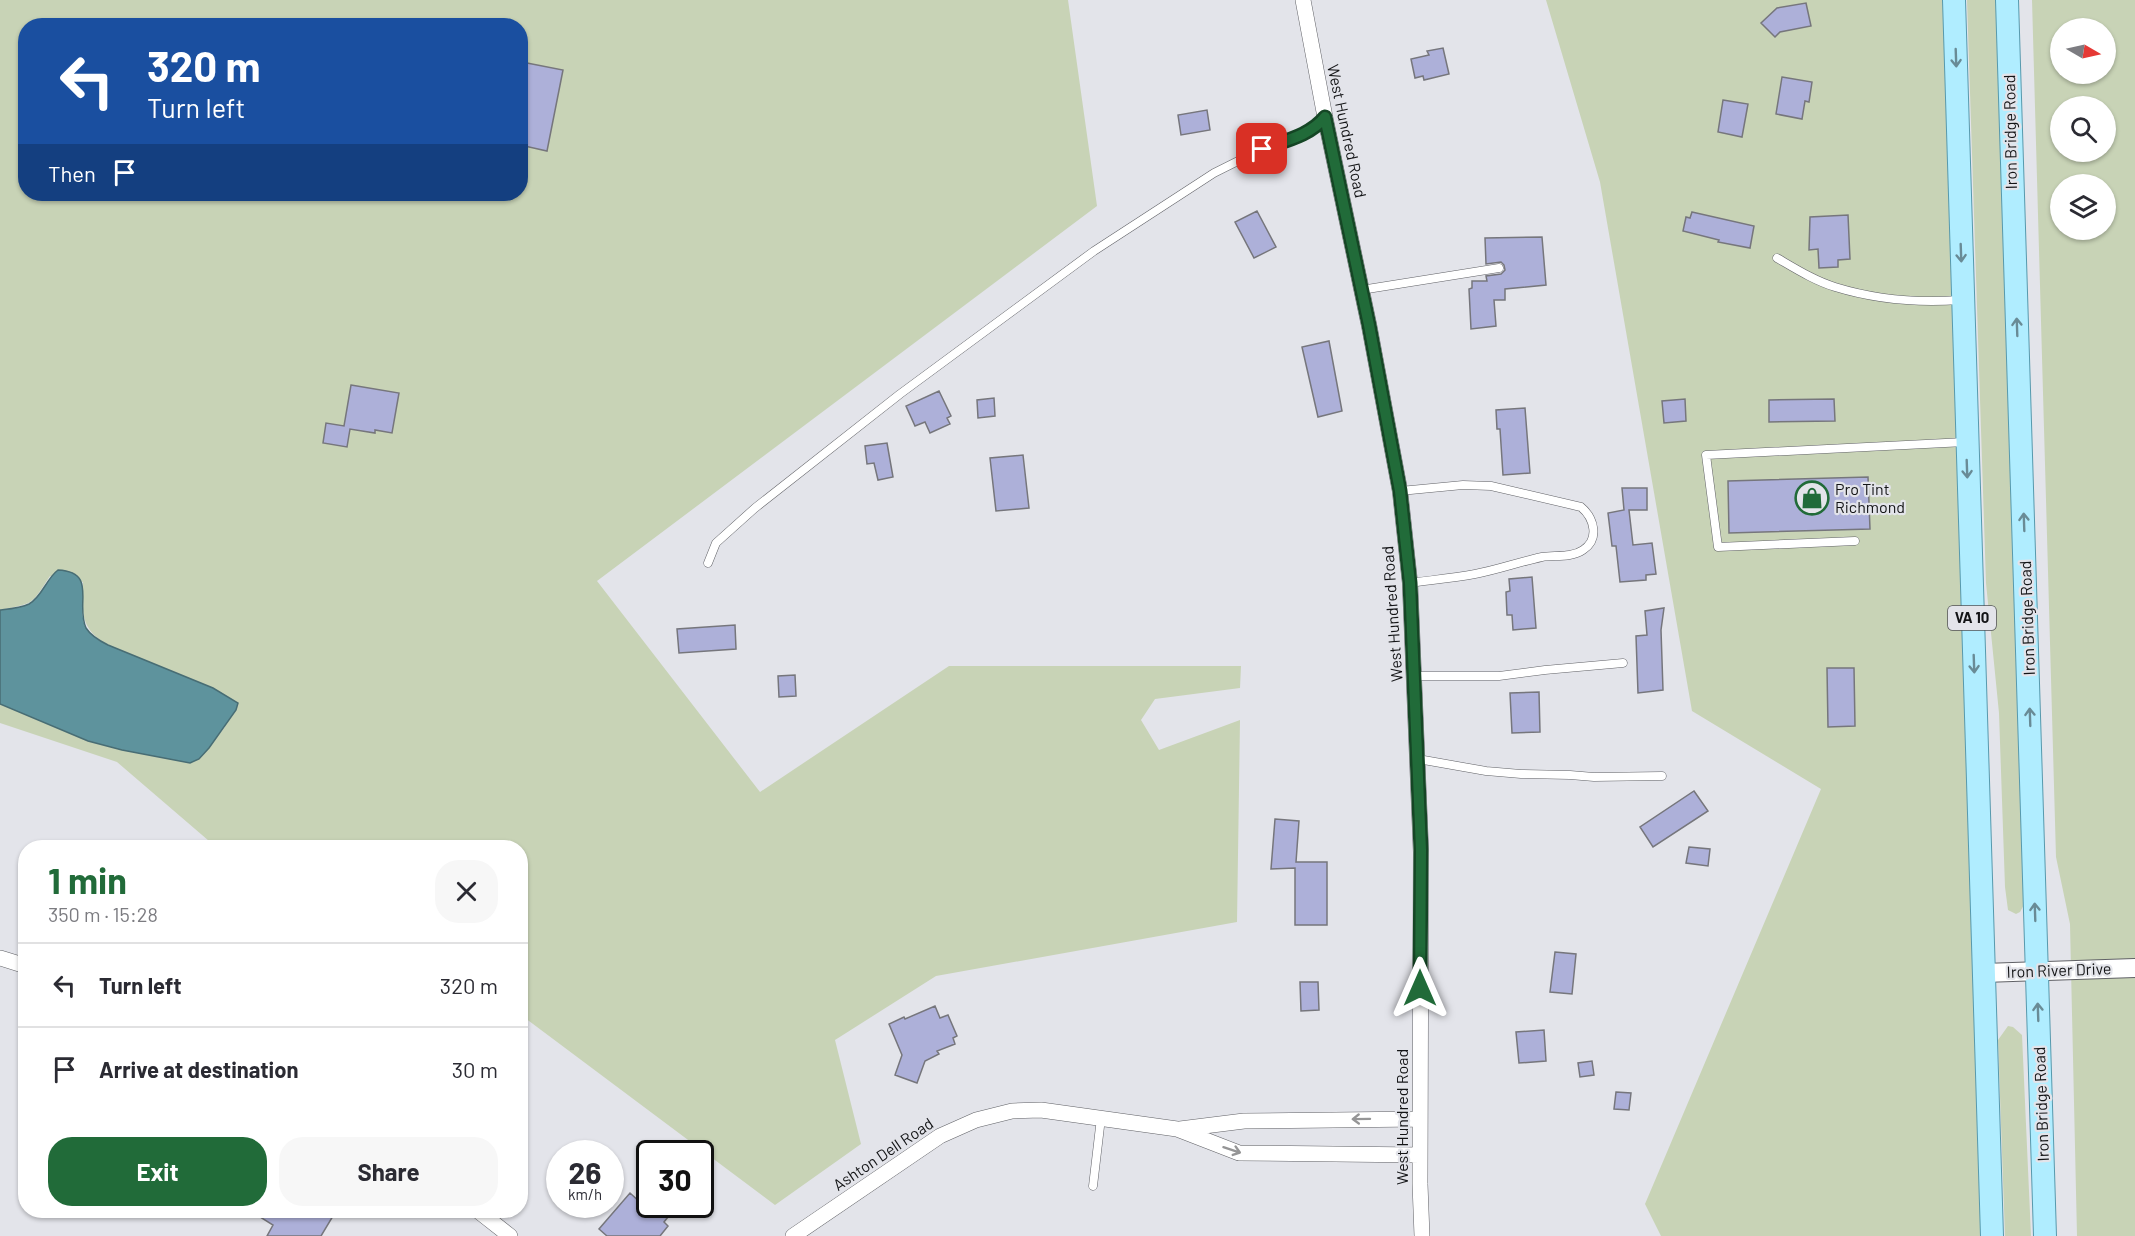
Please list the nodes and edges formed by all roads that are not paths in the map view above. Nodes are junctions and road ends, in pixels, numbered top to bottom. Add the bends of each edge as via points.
1 (1303, 0) edge
2 (1954, 0) edge
3 (2007, 0) edge
4 (1325, 117) junction
5 (1777, 258) dead end
6 (1498, 268) dead end
7 (1361, 290) junction
8 (1962, 300) junction
9 (1966, 442) junction
10 (1400, 491) junction
11 (1855, 541) dead end
12 (708, 563) dead end
13 (1410, 583) junction
14 (1623, 663) dead end
15 (1414, 676) junction
16 (1418, 759) junction
17 (1662, 776) dead end
18 (0, 958) edge
19 (18, 964) edge
20 (2135, 968) edge
21 (2037, 970) junction
22 (1984, 973) junction
23 (1101, 1118) junction
24 (1420, 1119) junction
25 (1177, 1129) junction
26 (1420, 1155) junction
27 (1093, 1186) dead end
28 (487, 1218) edge
29 (510, 1236) edge
30 (793, 1236) edge
31 (1422, 1236) edge
32 (1992, 1236) edge
33 (2045, 1236) edge

1 - 4 street, West Hundred Road
2 -> 8 main road, VA 10
21 -> 3 main road, Iron Bridge Road
4 - 7 street, West Hundred Road
4 - 12 lane via 1308,132 1214,173 1094,251 900,394 755,508 716,543
5 - 8 lane via 1805,275 1865,295
6 - 7 lane
7 - 10 street, West Hundred Road
8 - 9 main road, VA 10
9 - 11 lane via 1706,455 1718,547
9 -> 22 main road, VA 10
10 - 13 street, West Hundred Road
10 - 13 lane via 1491,486 1581,507 1594,525 1593,536 1582,551 1475,574
13 - 15 street, West Hundred Road
14 - 15 lane via 1499,676
15 - 16 street, West Hundred Road
16 - 17 lane via 1521,774
16 - 24 street, West Hundred Road
18 - 19 street
20 - 21 street, Iron River Drive
21 - 22 street, Iron River Drive
33 -> 21 main road, Iron Bridge Road
22 - 32 main road, VA 10
23 - 25 street, Ashton Dell Road
23 - 27 lane
23 - 30 street, Ashton Dell Road via 1041,1110 976,1120 940,1136
24 -> 25 street, Ashton Dell Road via 1244,1121
24 - 26 street, West Hundred Road
25 -> 26 street, Ashton Dell Road via 1239,1153
26 - 31 street, West Hundred Road
28 - 29 street

